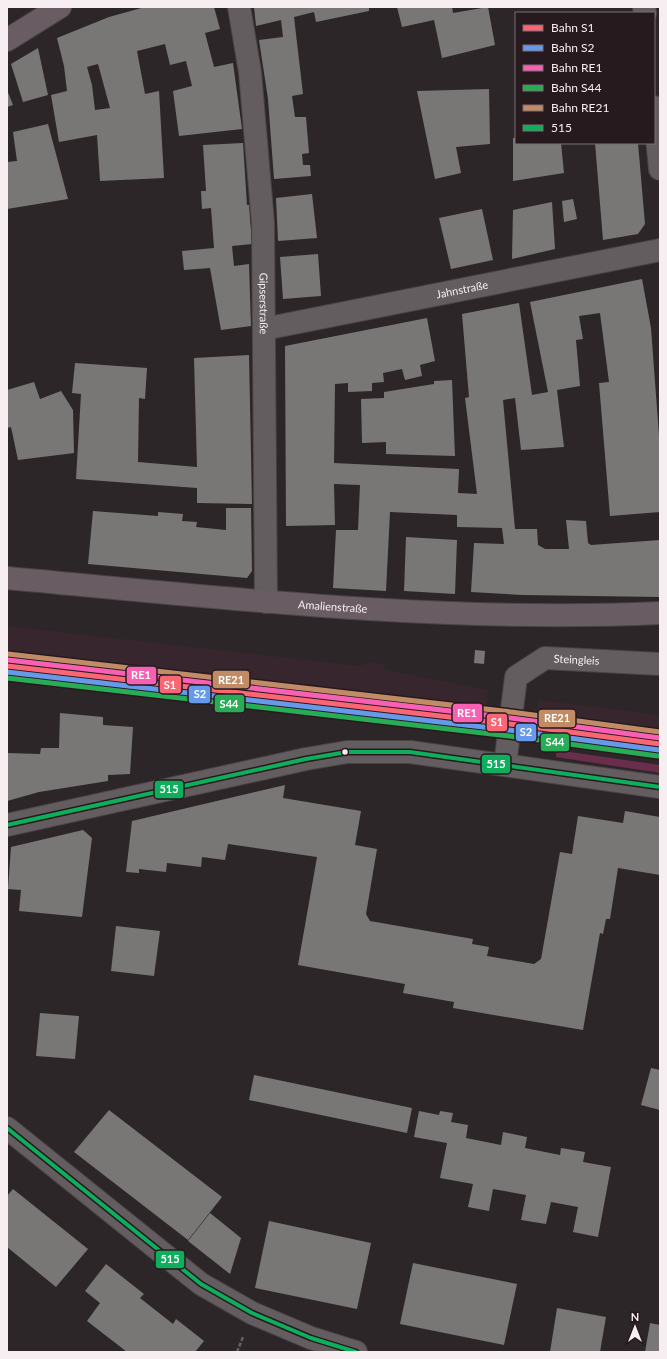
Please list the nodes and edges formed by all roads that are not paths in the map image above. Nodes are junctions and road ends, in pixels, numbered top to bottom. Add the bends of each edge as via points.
1 (60, 7) edge
2 (239, 7) edge
3 (7, 40) edge
4 (655, 117) edge
5 (660, 169) edge
6 (660, 250) edge
7 (264, 329) junction
8 (7, 578) edge
9 (266, 602) junction
10 (660, 613) edge
11 (660, 664) edge
12 (505, 765) junction
13 (660, 787) edge
14 (7, 825) edge
15 (7, 1128) edge
16 (356, 1352) edge

1 - 3 main road
2 - 7 street, Gipserstraße via 250,72 258,154 263,223
4 - 5 street
6 - 7 street, Jahnstraße
7 - 9 street, Gipserstraße
8 - 9 main road, Amalienstraße
9 - 10 main road, Amalienstraße via 423,611 602,615
11 - 12 street, Steingleis via 545,658 516,677
12 - 13 street
12 - 14 street via 410,752 347,752
15 - 16 street via 201,1284 258,1315 311,1338

